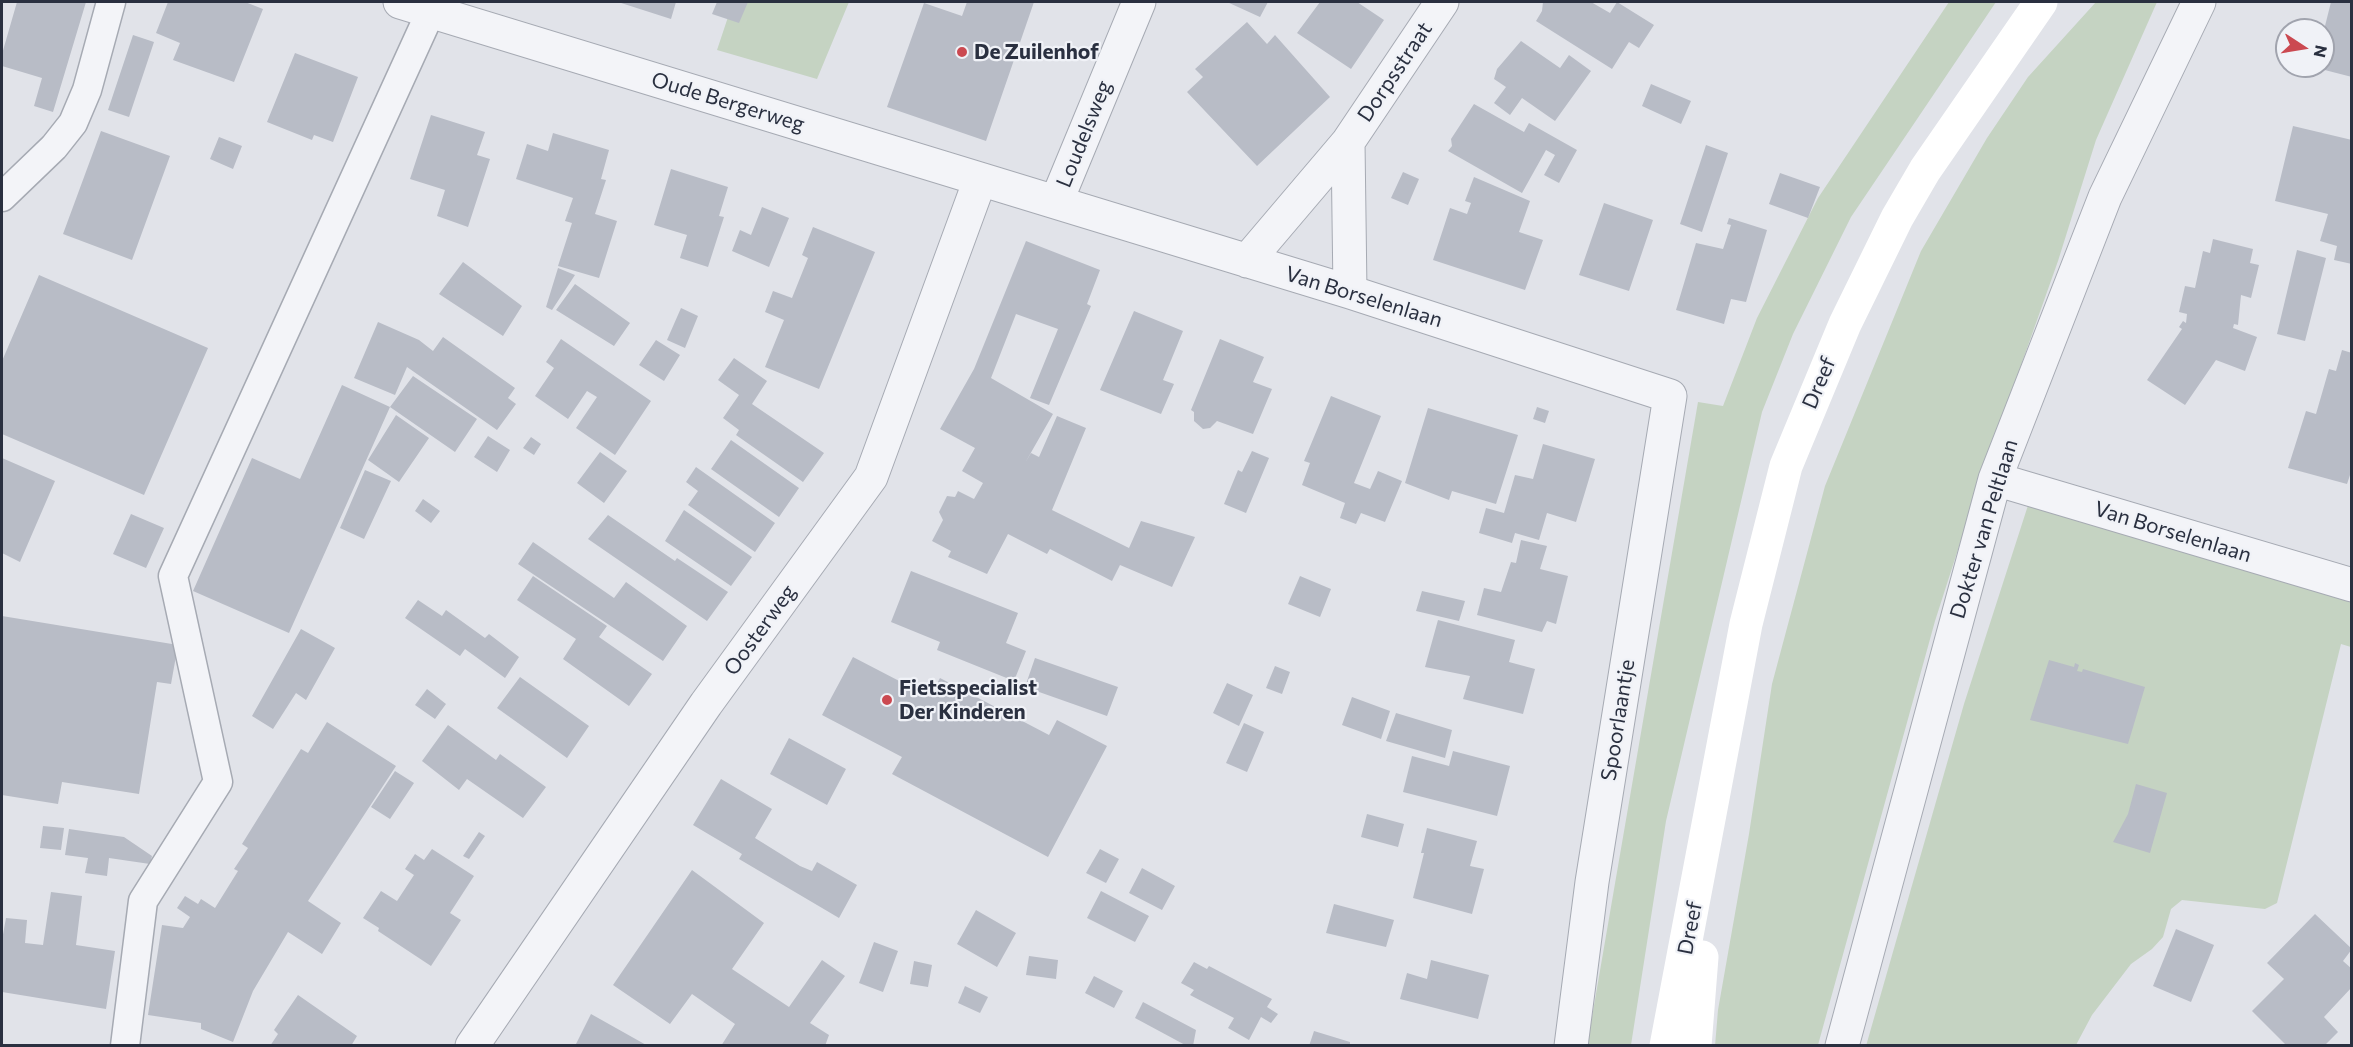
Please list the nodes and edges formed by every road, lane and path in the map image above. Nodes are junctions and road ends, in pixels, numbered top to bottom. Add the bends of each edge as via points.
1 (111, 2) edge
2 (1139, 2) edge
3 (1442, 2) edge
4 (2041, 2) edge
5 (2199, 2) edge
6 (416, 6) edge
7 (1347, 142) junction
8 (980, 180) junction
9 (2, 197) edge
10 (1057, 200) junction
11 (1246, 261) junction
12 (1350, 292) junction
13 (1670, 396) joint
14 (1995, 479) junction
15 (2352, 585) edge
16 (1712, 811) junction
17 (125, 1046) edge
18 (472, 1046) edge
19 (1571, 1046) edge
20 (1666, 1046) edge
21 (1695, 1046) edge
22 (1842, 1046) edge

1 - 9 lane via 87,90 73,123
2 - 10 street, Loudelsweg
3 - 7 street, Dorpsstraat
4 - 16 main road, Dreef via 1925,170 1897,218 1817,386 1786,466 1764,546
5 - 14 street, Dokter van Peltlaan via 2105,198
6 - 8 street, Oude Bergerweg
6 - 17 lane via 173,576 218,782 143,901
7 - 11 street, Dorpsstraat
7 - 12 street, Dorpsstraat
8 - 10 street, Oude Bergerweg
8 - 18 street, Oosterweg via 871,477 706,704
10 - 11 street, Van Borselenlaan
11 - 12 street, Van Borselenlaan
12 - 13 street, Van Borselenlaan
13 - 19 street, Spoorlaantje via 1592,882
14 - 15 street, Van Borselenlaan
14 - 22 street, Dokter van Peltlaan
16 - 20 main road, Dreef
16 - 21 main road, Dreef

